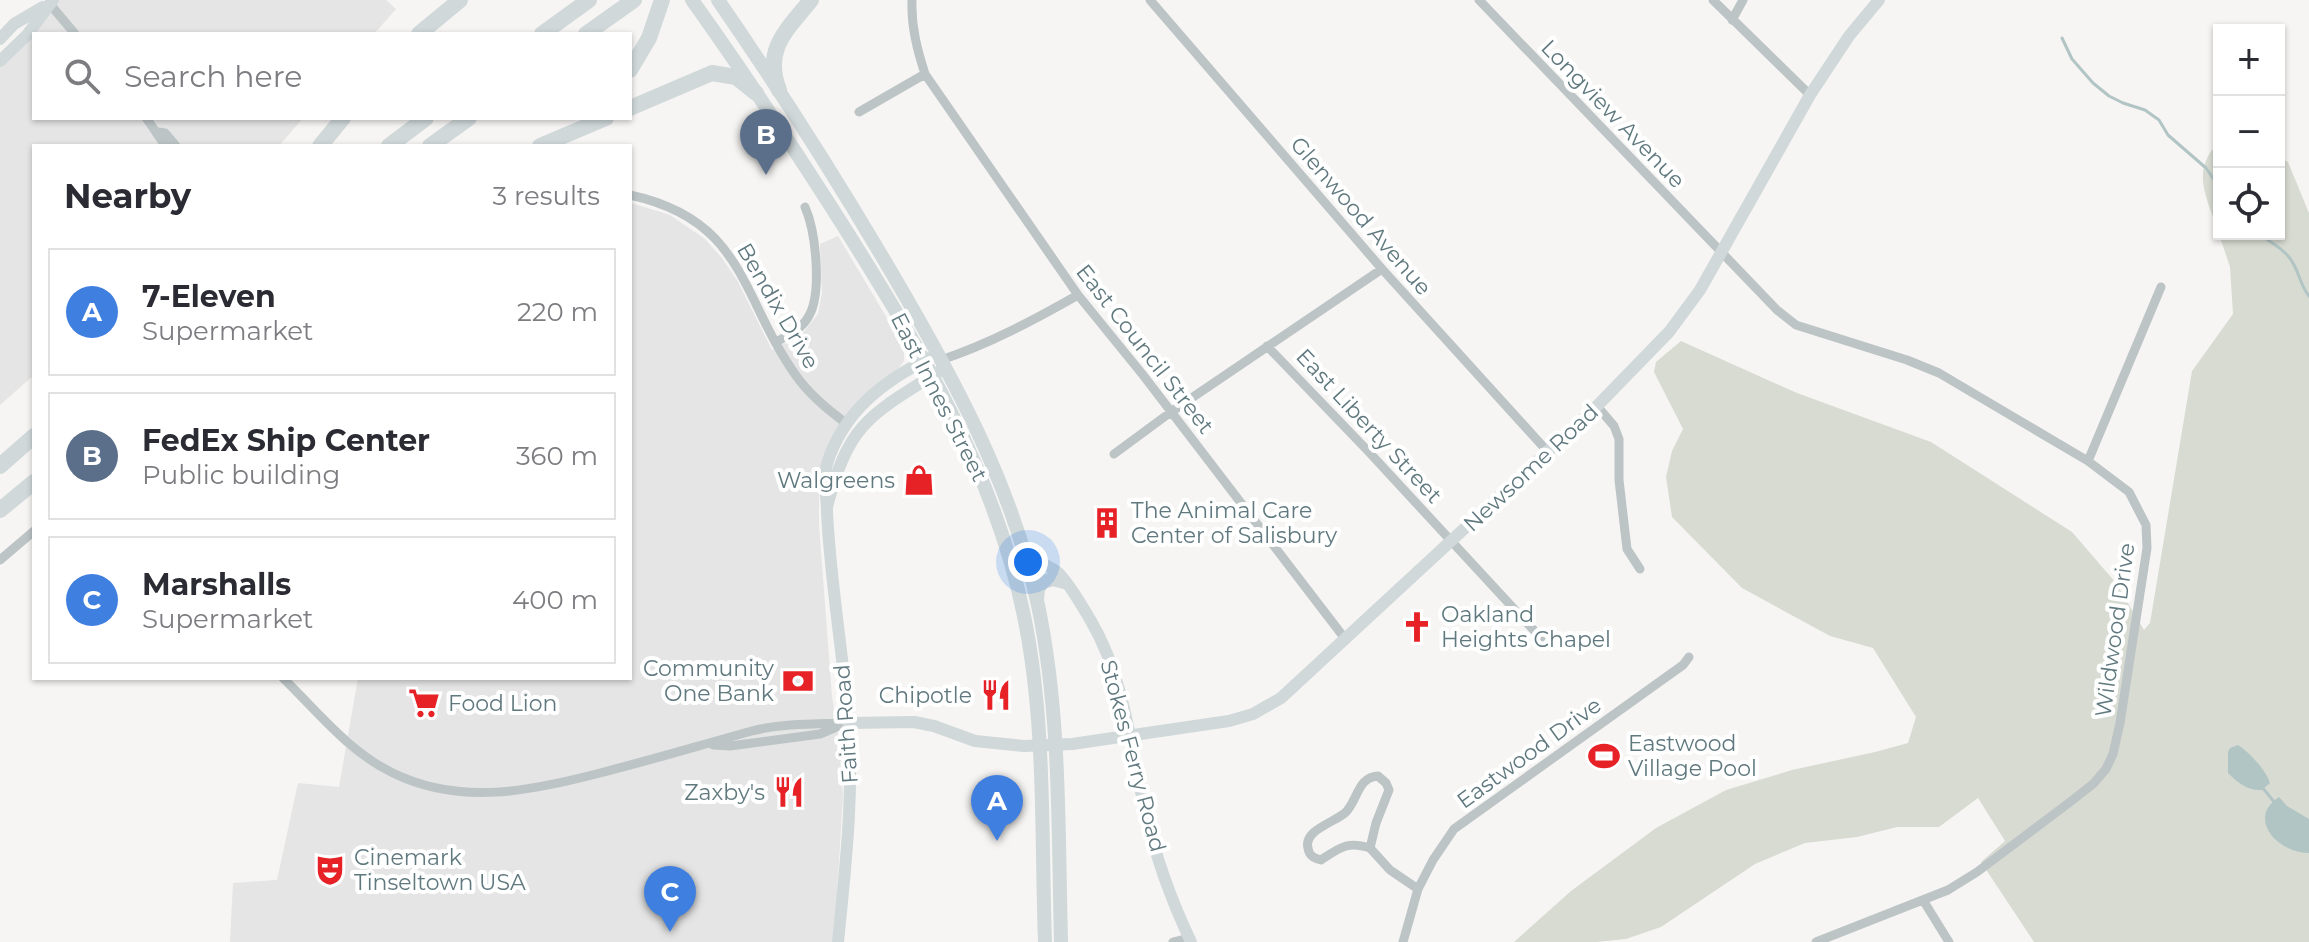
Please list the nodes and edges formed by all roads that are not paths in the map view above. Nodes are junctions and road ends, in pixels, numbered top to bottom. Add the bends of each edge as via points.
1 (457, 0) edge
2 (589, 0) edge
3 (634, 0) edge
4 (662, 0) edge
5 (692, 0) edge
6 (718, 0) edge
7 (811, 0) edge
8 (912, 0) edge
9 (1150, 0) edge
10 (1479, 0) edge
11 (1713, 0) edge
12 (1743, 0) edge
13 (1879, 0) edge
14 (51, 2) edge
15 (1732, 20) junction
16 (74, 32) edge
17 (422, 32) edge
18 (545, 32) edge
19 (589, 32) edge
20 (0, 39) edge
21 (0, 61) edge
22 (632, 67) edge
23 (925, 74) junction
24 (779, 90) junction
25 (756, 93) junction
26 (1810, 95) junction
27 (632, 107) edge
28 (859, 112) dead end
29 (148, 120) edge
30 (341, 120) edge
31 (423, 120) edge
32 (466, 120) edge
33 (575, 120) edge
34 (601, 120) edge
35 (158, 132) junction
36 (164, 144) edge
37 (174, 144) edge
38 (322, 144) edge
39 (392, 144) edge
40 (433, 144) edge
41 (533, 144) edge
42 (545, 144) edge
43 (632, 196) edge
44 (805, 207) dead end
45 (1721, 252) junction
46 (1382, 269) junction
47 (2161, 287) dead end
48 (1078, 295) junction
49 (776, 342) junction
50 (1267, 346) junction
51 (941, 360) junction
52 (924, 361) junction
53 (932, 375) junction
54 (1597, 406) junction
55 (1171, 412) junction
56 (846, 423) junction
57 (32, 438) edge
58 (1548, 452) junction
59 (1114, 454) dead end
60 (2088, 461) junction
61 (0, 466) edge
62 (32, 484) edge
63 (827, 507) junction
64 (0, 510) edge
65 (32, 533) edge
66 (1453, 542) junction
67 (1023, 549) junction
68 (0, 560) edge
69 (1640, 569) dead end
70 (1064, 582) junction
71 (1038, 604) junction
72 (1541, 638) dead end
73 (1346, 640) junction
74 (1688, 658) dead end
75 (285, 680) edge
76 (848, 723) junction
77 (1130, 736) junction
78 (1055, 745) junction
79 (1039, 746) junction
80 (1370, 848) junction
81 (1418, 889) junction
82 (1923, 900) junction
83 (1190, 940) edge
84 (838, 942) edge
85 (1045, 942) edge
86 (1061, 942) edge
87 (1173, 942) edge
88 (1403, 942) edge
89 (1816, 942) edge
90 (1949, 942) edge

1 - 17 highway
2 - 18 highway
3 - 19 highway
4 - 22 highway
5 - 25 main road, East Innes Street
6 - 24 main road, East Innes Street
7 - 24 highway via 775,47
8 - 23 street
9 - 46 street, Glenwood Avenue
10 - 45 street, Longview Avenue
11 - 15 street
12 - 15 street
13 - 26 street, Newsome Road
14 - 16 street
14 - 20 street
14 - 21 street
15 - 26 street
23 - 28 street
23 - 48 street, East Council Street
24 - 51 main road, East Innes Street
25 - 27 highway via 736,77 710,73
25 - 52 main road, East Innes Street
26 - 45 street, Newsome Road
29 - 35 street
30 - 38 highway
31 - 39 highway
32 - 40 highway
33 - 41 highway
34 - 42 highway
35 - 36 street
35 - 37 street
43 - 49 street, Bendix Drive via 684,216 722,245
44 - 49 street via 813,230 815,302 803,324
45 - 54 street, Newsome Road via 1669,332
45 - 60 street, Wildwood Drive via 1796,325 1939,373
46 - 50 street
46 - 58 street, Glenwood Avenue
47 - 60 street
48 - 51 street, Faith Road
48 - 55 street, East Council Street
49 - 56 street, Bendix Drive via 804,386
50 - 55 street
50 - 66 street, East Liberty Street
51 - 52 street, Faith Road
51 - 53 street, Faith Road
51 - 67 main road, East Innes Street via 989,456
52 - 53 main road, East Innes Street
52 - 56 street, Faith Road via 876,391
53 - 63 street, Faith Road via 880,408 858,431 841,460
53 - 79 main road, East Innes Street via 976,464 1012,567 1032,659
54 - 58 street, Newsome Road
54 - 69 street via 1619,439 1627,549
55 - 59 street
55 - 73 street, East Council Street
56 - 63 street, Faith Road via 825,472
57 - 61 highway
58 - 66 street, Newsome Road
60 - 82 street, Wildwood Drive via 2129,492 2146,525 2147,548 2113,754 2106,769 2074,799 1977,872
62 - 64 highway
63 - 76 street, Faith Road
65 - 68 street
66 - 72 street, East Liberty Street
66 - 73 street, Newsome Road
67 - 70 street, Stokes Ferry Road
67 - 71 main road, East Innes Street
70 - 71 main road via 1043,582
70 - 77 street, Stokes Ferry Road via 1102,643
71 - 78 main road, East Innes Street
73 - 77 street, Newsome Road via 1281,698 1253,714
74 - 81 street, Eastwood Drive via 1454,829
75 - 76 street via 362,754 393,773 452,792 544,787 705,745 820,734
76 - 79 street, Newsome Road via 914,722 984,743
76 - 84 street, Faith Road via 850,809
77 - 78 street, Newsome Road
77 - 83 street, Stokes Ferry Road via 1150,830
78 - 79 street, Newsome Road
78 - 86 main road, East Innes Street
79 - 85 main road, East Innes Street
80 - 80 street via 1389,790 1378,776 1364,782 1346,811 1309,836 1307,844 1321,860 1346,844
80 - 81 street
81 - 88 street, Eastwood Drive
82 - 89 street, Wildwood Drive
82 - 90 street
83 - 87 street

